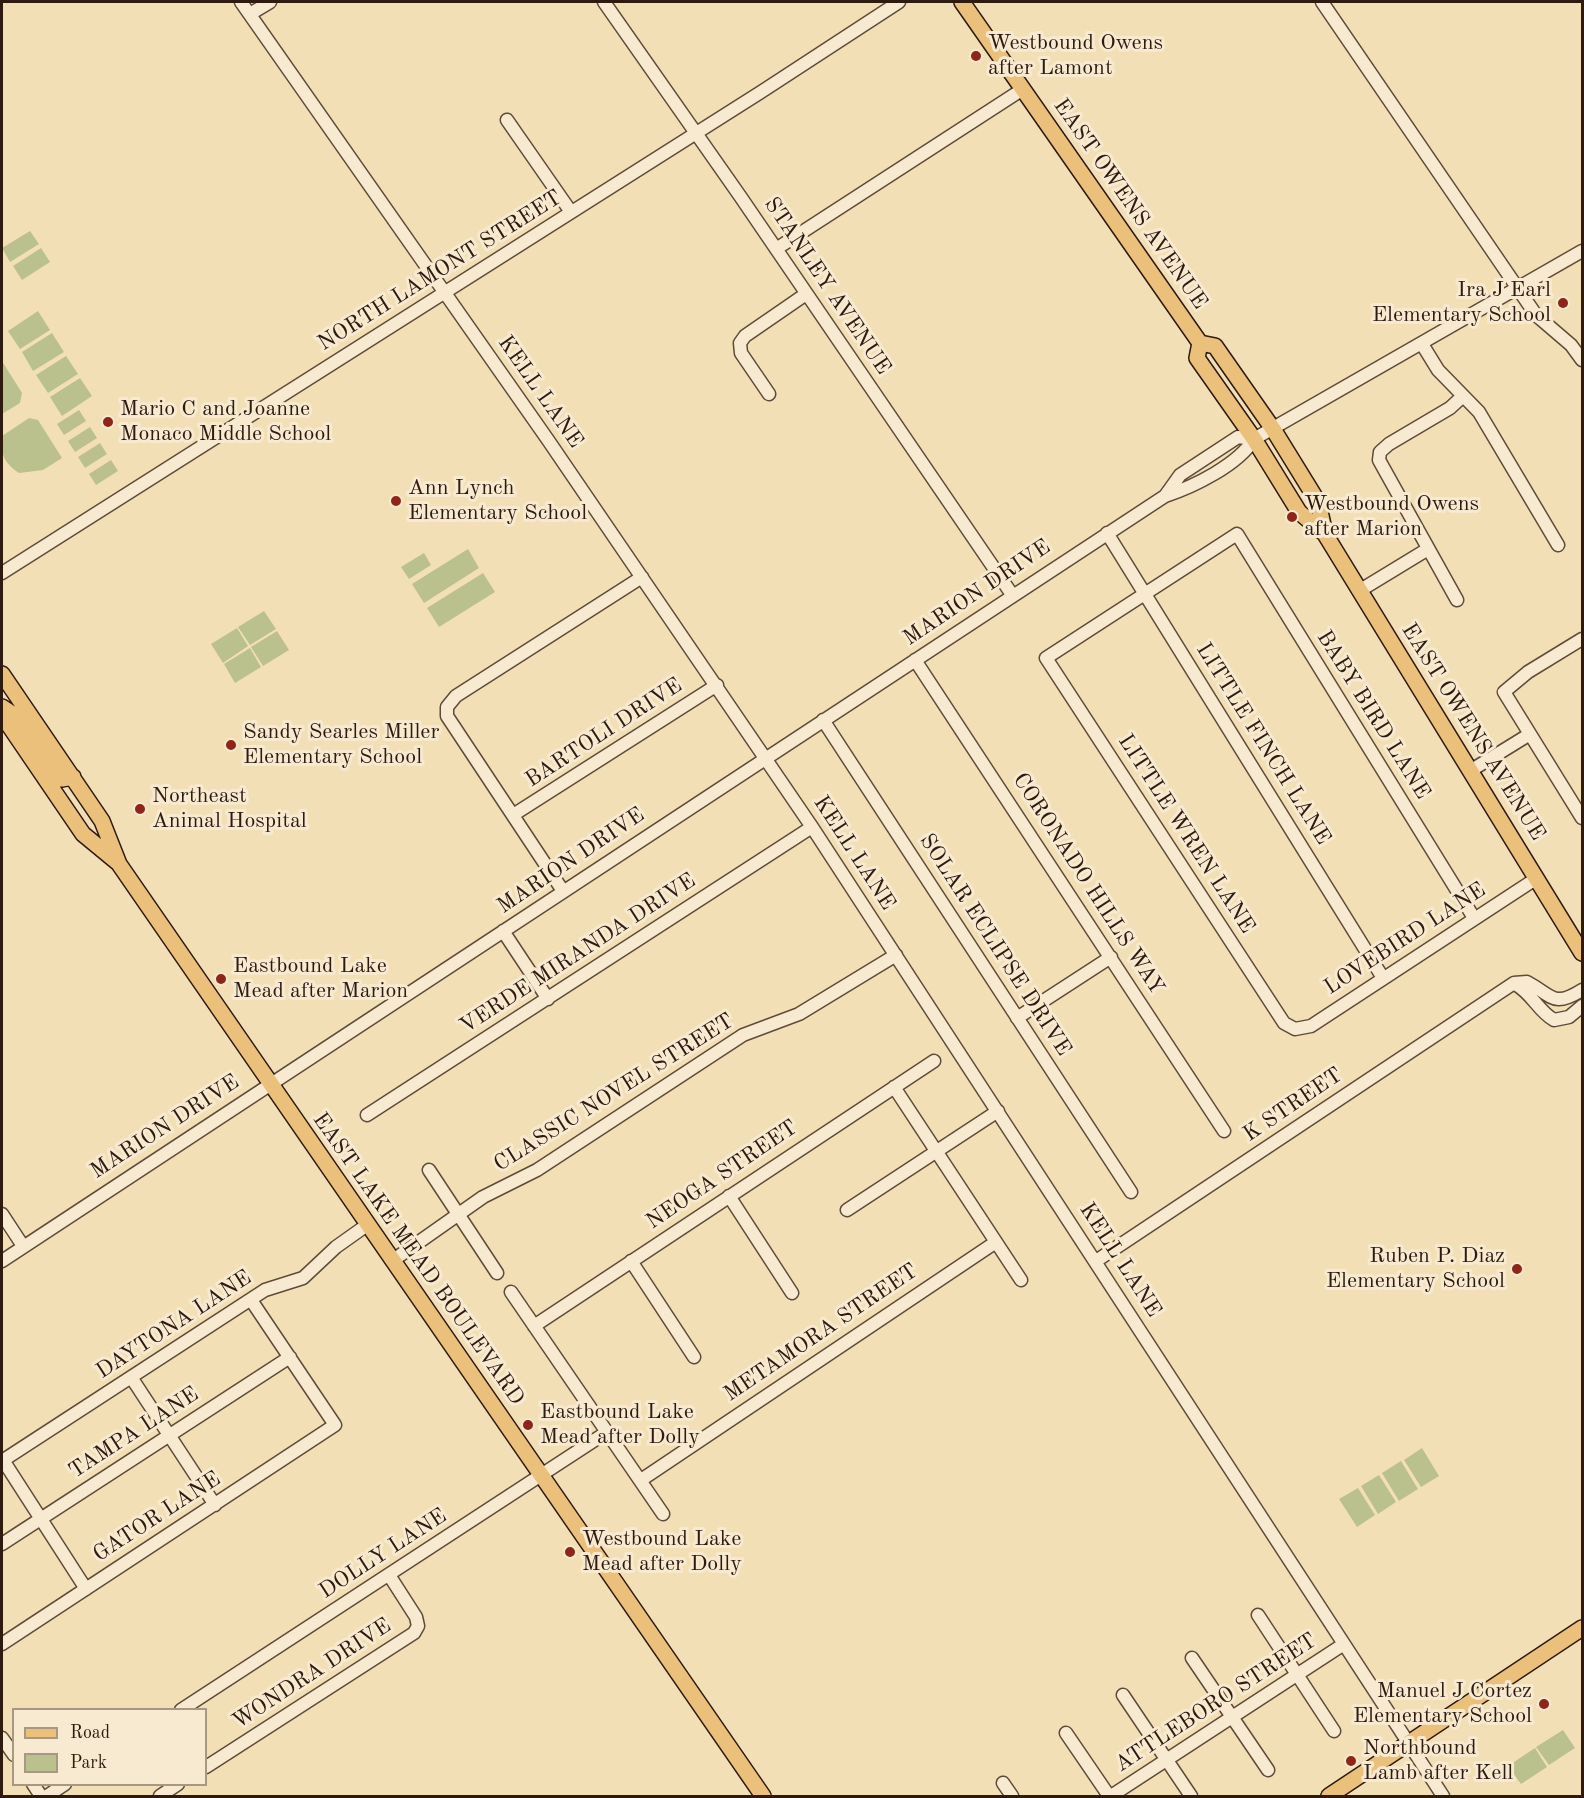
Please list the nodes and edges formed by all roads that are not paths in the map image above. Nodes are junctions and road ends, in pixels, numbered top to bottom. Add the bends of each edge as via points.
1 (242, 2) edge
2 (270, 2) edge
3 (604, 2) edge
4 (899, 2) edge
5 (962, 2) edge
6 (1322, 2) edge
7 (250, 14) junction
8 (1023, 89) junction
9 (507, 120) dead end
10 (696, 134) junction
11 (571, 212) junction
12 (776, 249) junction
13 (1582, 252) edge
14 (1519, 288) junction
15 (444, 291) junction
16 (806, 294) junction
17 (1200, 343) junction
18 (1422, 344) junction
19 (1582, 360) edge
20 (769, 394) dead end
21 (1462, 396) junction
22 (1273, 429) junction
23 (1254, 439) junction
24 (1107, 533) junction
25 (1325, 534) junction
26 (1558, 545) dead end
27 (1428, 549) junction
28 (2, 573) edge
29 (642, 577) junction
30 (1359, 591) junction
31 (1146, 593) junction
32 (1013, 596) junction
33 (1457, 600) dead end
34 (1582, 641) edge
35 (915, 660) junction
36 (2, 674) edge
37 (717, 686) junction
38 (2, 707) edge
39 (2, 715) edge
40 (823, 720) junction
41 (1530, 734) junction
42 (765, 757) junction
43 (1470, 771) junction
44 (73, 777) junction
45 (513, 816) junction
46 (1582, 818) edge
47 (812, 827) junction
48 (119, 864) junction
49 (1537, 878) junction
50 (563, 891) junction
51 (1474, 918) junction
52 (503, 931) junction
53 (1582, 953) edge
54 (896, 955) junction
55 (1111, 957) junction
56 (1383, 978) junction
57 (1514, 983) junction
58 (1582, 990) edge
59 (548, 999) junction
60 (1582, 1006) edge
61 (1017, 1018) junction
62 (1295, 1029) joint
63 (934, 1061) dead end
64 (270, 1084) junction
65 (894, 1087) junction
66 (998, 1111) junction
67 (366, 1115) dead end
68 (1224, 1131) dead end
69 (936, 1150) junction
70 (429, 1170) dead end
71 (1131, 1192) dead end
72 (729, 1196) junction
73 (847, 1210) dead end
74 (2, 1214) edge
75 (459, 1215) junction
76 (367, 1225) junction
77 (996, 1242) junction
78 (23, 1246) junction
79 (2, 1261) edge
80 (392, 1261) junction
81 (631, 1261) junction
82 (1096, 1261) junction
83 (497, 1273) dead end
84 (1021, 1280) dead end
85 (511, 1292) dead end
86 (792, 1293) dead end
87 (251, 1300) junction
88 (534, 1326) junction
89 (290, 1357) junction
90 (694, 1357) dead end
91 (131, 1377) junction
92 (607, 1432) junction
93 (169, 1435) junction
94 (2, 1460) edge
95 (541, 1477) junction
96 (640, 1480) junction
97 (215, 1504) junction
98 (663, 1514) dead end
99 (40, 1519) junction
100 (2, 1544) edge
101 (389, 1575) junction
102 (86, 1589) junction
103 (1258, 1615) dead end
104 (1582, 1628) edge
105 (2, 1644) edge
106 (1344, 1644) junction
107 (1192, 1658) dead end
108 (1298, 1676) junction
109 (1123, 1695) dead end
110 (184, 1708) edge
111 (1232, 1717) junction
112 (1334, 1731) dead end
113 (1066, 1733) dead end
114 (2, 1738) edge
115 (1410, 1743) junction
116 (12, 1752) edge
117 (1167, 1758) junction
118 (207, 1766) edge
119 (1268, 1770) dead end
120 (1004, 1783) dead end
121 (64, 1786) edge
122 (176, 1786) edge
123 (1117, 1795) edge
124 (47, 1797) edge
125 (160, 1797) edge
126 (763, 1797) edge
127 (1012, 1797) edge
128 (1191, 1797) edge
129 (1329, 1797) edge
130 (1443, 1797) edge

1 - 7 street, KELL LANE
2 - 7 street
3 - 10 street, STANLEY AVENUE
4 - 10 street, NORTH LAMONT STREET
5 - 8 main road, EAST OWENS AVENUE
6 - 14 street
7 - 15 street, KELL LANE
8 - 12 street
8 - 17 main road, EAST OWENS AVENUE
9 - 11 street
10 - 11 street, NORTH LAMONT STREET
10 - 12 street, STANLEY AVENUE
11 - 15 street, NORTH LAMONT STREET
12 - 16 street, STANLEY AVENUE
13 - 14 street, MARION DRIVE
14 - 18 street, MARION DRIVE
14 - 19 street via 1536,315 1572,345
15 - 28 street, NORTH LAMONT STREET
15 - 29 street, KELL LANE
16 - 20 street via 740,343 741,353
16 - 32 street, STANLEY AVENUE
17 - 22 main road, EAST OWENS AVENUE via 1215,346
17 - 23 main road, EAST OWENS AVENUE via 1197,358
18 - 21 street via 1438,370
18 - 22 street, MARION DRIVE
21 - 26 street via 1479,412
21 - 27 street via 1450,408 1380,452 1383,472
22 - 23 street, MARION DRIVE
22 - 25 main road, EAST OWENS AVENUE via 1317,502
23 - 24 street, MARION DRIVE via 1246,452 1198,483 1165,496
23 - 25 main road, EAST OWENS AVENUE via 1299,513
24 - 31 street, LITTLE FINCH LANE
24 - 32 street, MARION DRIVE
25 - 30 main road, EAST OWENS AVENUE
27 - 30 street
27 - 33 street
29 - 37 street, KELL LANE
29 - 45 street via 456,696 447,707 447,716
30 - 43 main road, EAST OWENS AVENUE
31 - 51 street, BABY BIRD LANE via 1237,534
31 - 56 street, LITTLE FINCH LANE
31 - 62 street, LITTLE WREN LANE via 1046,658 1284,1023
32 - 35 street, MARION DRIVE
34 - 41 street via 1528,672 1504,692
35 - 40 street, MARION DRIVE
35 - 55 street, CORONADO HILLS WAY
36 - 44 main road, EAST LAKE MEAD BOULEVARD
37 - 42 street, KELL LANE
37 - 45 street, BARTOLI DRIVE
38 - 44 main road via 17,717 62,779
39 - 48 main road, EAST LAKE MEAD BOULEVARD via 83,834
40 - 42 street, MARION DRIVE
40 - 61 street, SOLAR ECLIPSE DRIVE
41 - 43 street
41 - 46 street
42 - 47 street, KELL LANE
42 - 50 street, MARION DRIVE
43 - 49 main road, EAST OWENS AVENUE
44 - 48 main road, EAST LAKE MEAD BOULEVARD via 102,821
45 - 50 street
47 - 54 street, KELL LANE
47 - 59 street, VERDE MIRANDA DRIVE
48 - 64 main road, EAST LAKE MEAD BOULEVARD
49 - 51 street, LOVEBIRD LANE
49 - 53 main road, EAST OWENS AVENUE
50 - 52 street, MARION DRIVE
51 - 56 street, LOVEBIRD LANE
52 - 59 street
52 - 64 street, MARION DRIVE
54 - 66 street, KELL LANE
54 - 75 street, CLASSIC NOVEL STREET via 799,1014 743,1035 537,1170 483,1197
55 - 61 street
55 - 68 street, CORONADO HILLS WAY
56 - 62 street, LOVEBIRD LANE via 1311,1026
57 - 58 street via 1527,982 1553,1000 1563,1001
57 - 60 street via 1526,990 1545,1015 1554,1020 1569,1017
57 - 82 street, K STREET
59 - 67 street, VERDE MIRANDA DRIVE
61 - 71 street, SOLAR ECLIPSE DRIVE
63 - 65 street, NEOGA STREET
64 - 76 main road, EAST LAKE MEAD BOULEVARD
64 - 78 street, MARION DRIVE
65 - 69 street
65 - 72 street, NEOGA STREET
66 - 69 street
66 - 82 street, KELL LANE
69 - 73 street
69 - 77 street
70 - 75 street
72 - 81 street, NEOGA STREET
72 - 86 street
74 - 78 street
75 - 80 street, CLASSIC NOVEL STREET
75 - 83 street
76 - 80 main road, EAST LAKE MEAD BOULEVARD
76 - 87 street, DAYTONA LANE via 303,1278 265,1290
77 - 84 street
77 - 96 street, METAMORA STREET
78 - 79 street, MARION DRIVE
80 - 95 main road, EAST LAKE MEAD BOULEVARD
81 - 88 street, NEOGA STREET
81 - 90 street
82 - 106 street, KELL LANE
85 - 88 street
87 - 89 street
87 - 91 street, DAYTONA LANE
88 - 92 street
89 - 93 street, TAMPA LANE
89 - 97 street, GATOR LANE via 335,1425
91 - 93 street
91 - 94 street, DAYTONA LANE
92 - 95 street, DOLLY LANE
92 - 96 street
93 - 97 street
93 - 99 street, TAMPA LANE
94 - 99 street
95 - 101 street, DOLLY LANE
95 - 126 main road, EAST LAKE MEAD BOULEVARD
96 - 98 street
97 - 102 street, GATOR LANE
99 - 100 street, TAMPA LANE
99 - 102 street
101 - 110 street, DOLLY LANE
101 - 118 street, WONDRA DRIVE via 416,1617 418,1626 414,1633
102 - 105 street, GATOR LANE
103 - 108 street
104 - 115 main road
106 - 108 street, ATTLEBORO STREET
106 - 115 street, KELL LANE
107 - 111 street
108 - 111 street, ATTLEBORO STREET
108 - 112 street
109 - 117 street
111 - 117 street, ATTLEBORO STREET
111 - 119 street
113 - 123 street
114 - 116 street
115 - 129 main road
115 - 130 street, KELL LANE
117 - 123 street, ATTLEBORO STREET
117 - 128 street
120 - 127 street
121 - 124 street
122 - 125 street

